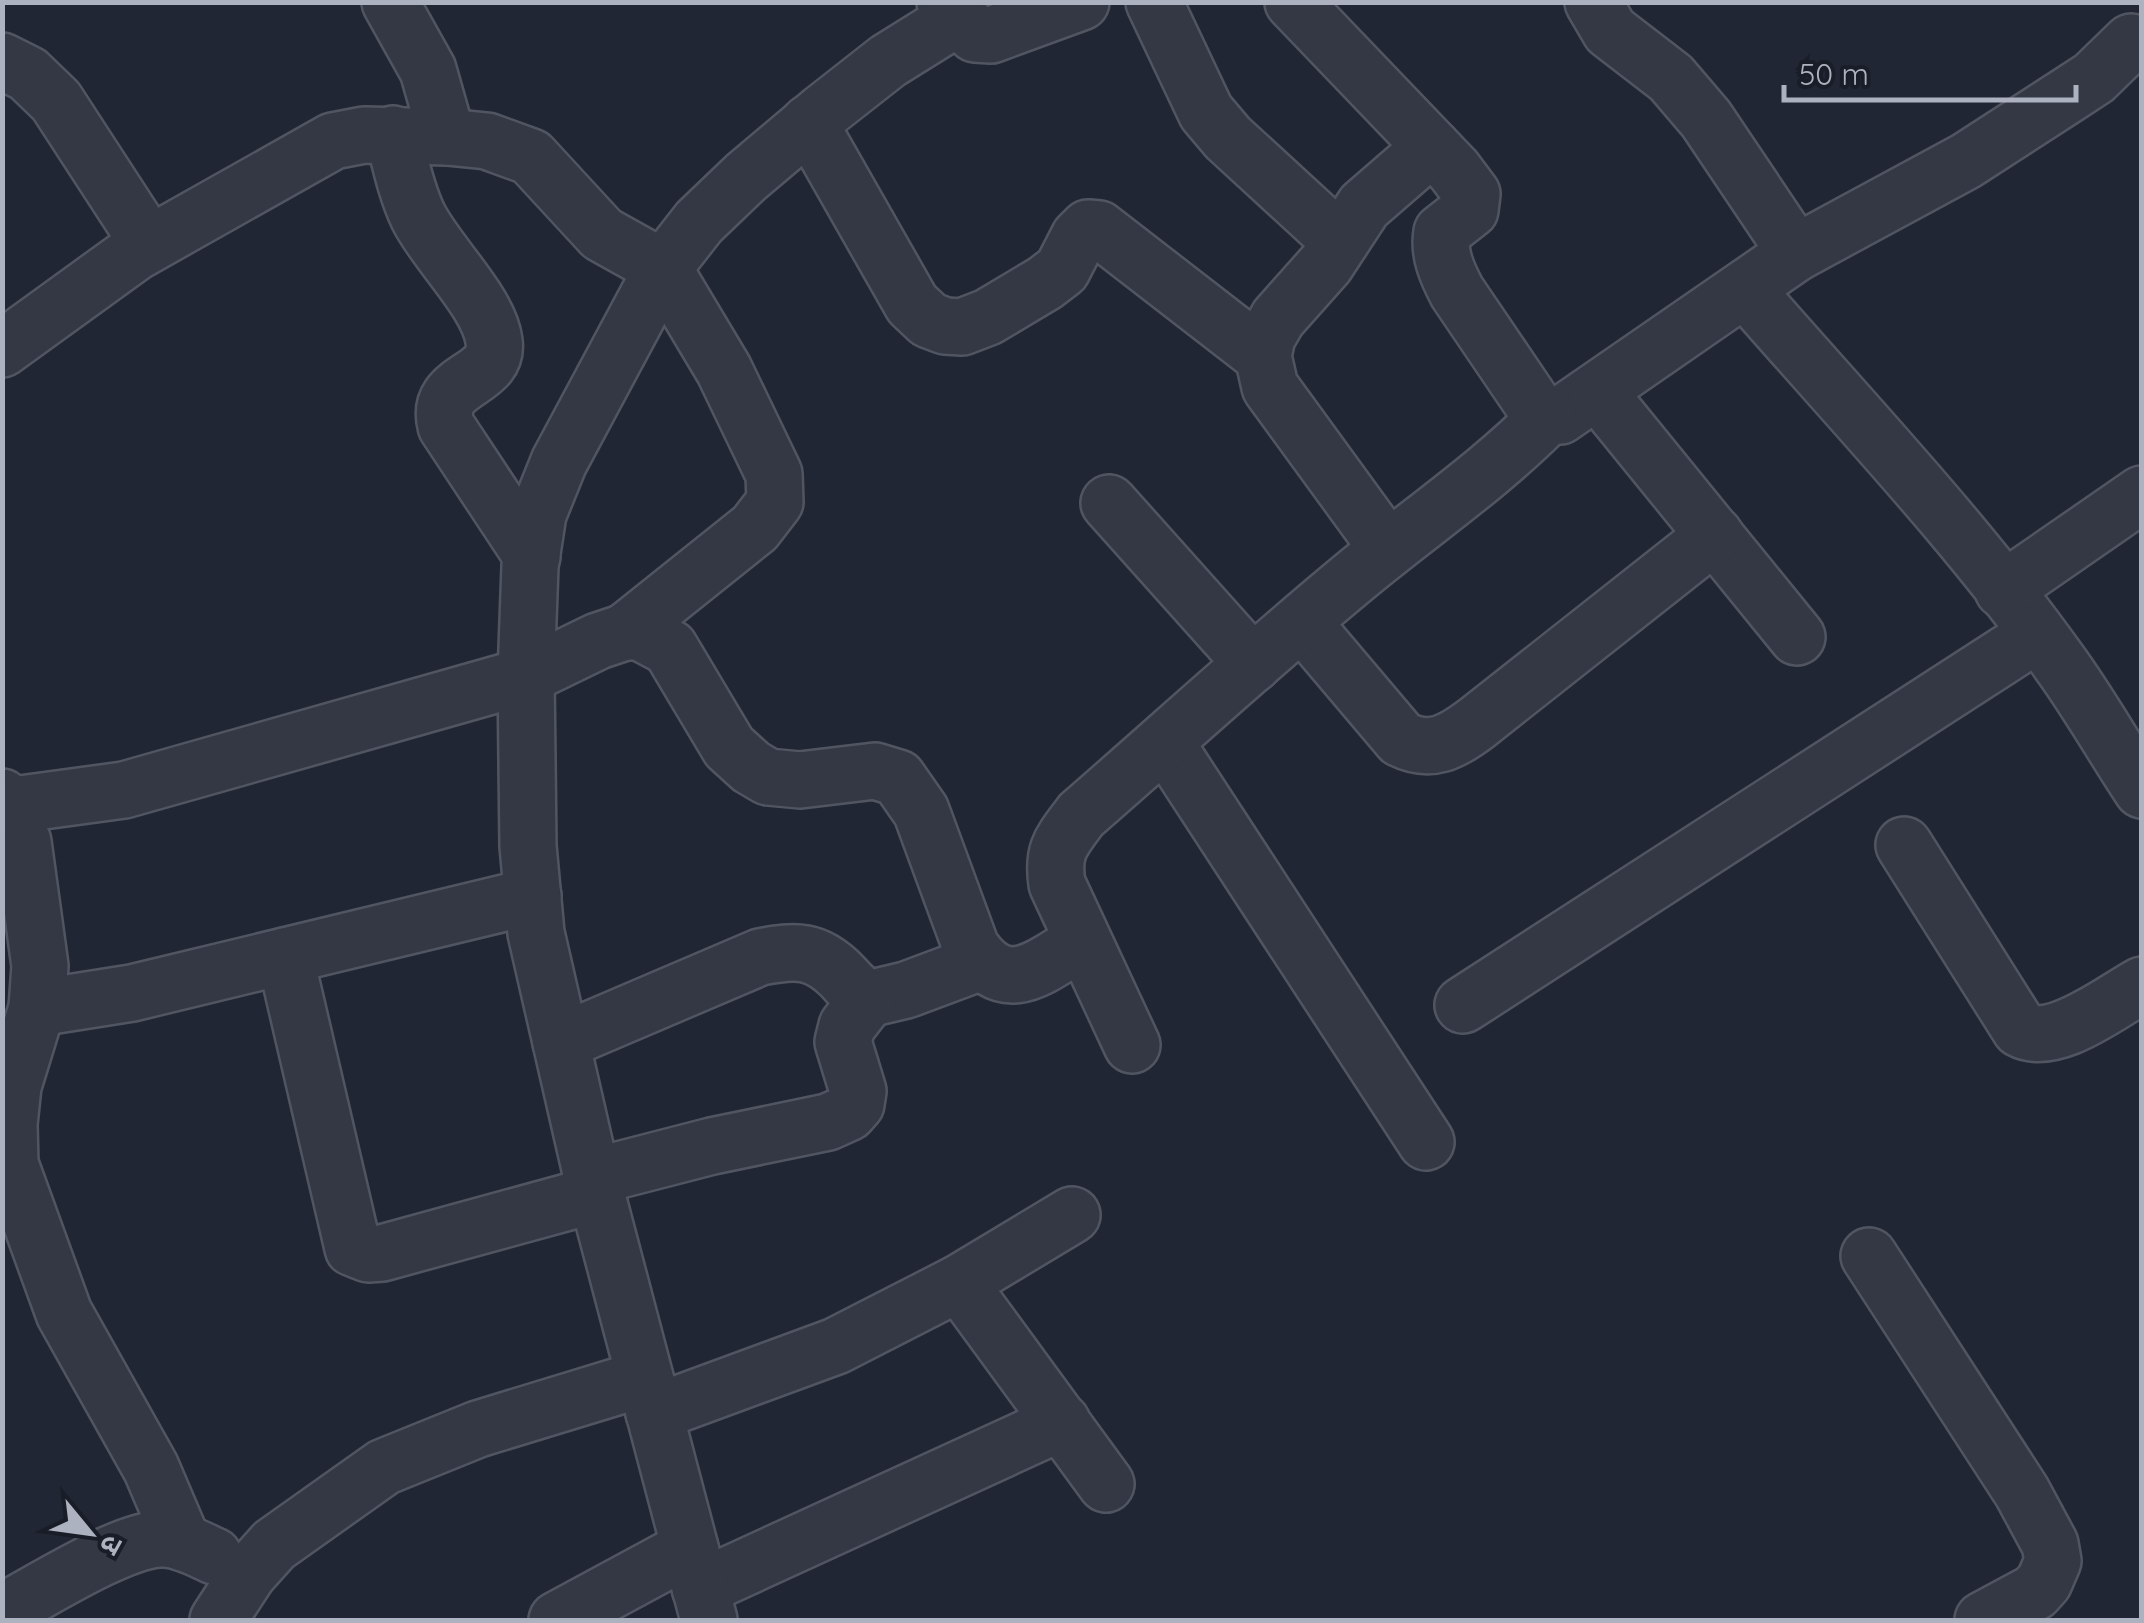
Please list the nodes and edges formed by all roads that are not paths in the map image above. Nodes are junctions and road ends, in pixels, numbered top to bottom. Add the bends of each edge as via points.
1 (390, 2) edge
2 (1081, 2) edge
3 (1154, 2) edge
4 (1293, 2) edge
5 (1593, 2) edge
6 (951, 10) edge
7 (2129, 34) edge
8 (2, 61) edge
9 (809, 123) junction
10 (393, 134) junction
11 (447, 137) junction
12 (1432, 147) junction
13 (1339, 240) junction
14 (149, 244) junction
15 (1796, 253) junction
16 (663, 268) junction
17 (1745, 289) junction
18 (2, 349) edge
19 (1263, 356) junction
20 (1598, 391) junction
21 (1548, 416) junction
22 (2142, 494) edge
23 (1110, 502) dead end
24 (1714, 535) junction
25 (1388, 549) junction
26 (532, 556) junction
27 (2002, 590) junction
28 (1302, 622) junction
29 (625, 632) junction
30 (2037, 634) junction
31 (1797, 637) dead end
32 (1253, 664) junction
33 (526, 676) junction
34 (1165, 742) junction
35 (2138, 777) edge
36 (4, 801) edge
37 (1904, 845) dead end
38 (533, 896) junction
39 (1081, 942) junction
40 (285, 956) junction
41 (981, 962) junction
42 (2142, 985) edge
43 (868, 999) junction
44 (1462, 1005) dead end
45 (38, 1008) junction
46 (562, 1042) junction
47 (1132, 1045) dead end
48 (1426, 1142) dead end
49 (595, 1186) junction
50 (1072, 1214) dead end
51 (16, 1220) edge
52 (1869, 1256) dead end
53 (960, 1283) junction
54 (650, 1396) junction
55 (1062, 1422) junction
56 (1106, 1484) dead end
57 (183, 1543) junction
58 (248, 1574) junction
59 (700, 1585) edge
60 (2, 1612) edge
61 (218, 1620) edge
62 (557, 1620) edge
63 (1983, 1620) edge

1 - 11 street via 428,70
2 - 6 street via 991,36 976,34
3 - 13 street via 1206,112
4 - 12 street
5 - 15 street via 1610,31 1671,78 1706,120
6 - 9 street
7 - 15 street via 2094,78 1966,162
8 - 14 street via 28,74 56,101
9 - 16 street via 699,222
9 - 19 street via 886,262 929,320 962,327 988,317 1062,270 1088,228 1099,229
10 - 11 street
10 - 14 street via 332,141
10 - 26 street via 418,216 488,321 496,345 488,364 446,399 446,426
11 - 16 street via 488,141 531,157 602,234
12 - 13 street via 1364,206
12 - 21 street via 1473,202 1442,232 1447,272 1537,410
13 - 19 street via 1278,318
14 - 18 street
15 - 17 street
16 - 26 street via 559,462 538,514
16 - 29 street via 762,448 774,474 775,502 755,528
17 - 20 street
17 - 27 street
19 - 25 street via 1270,387
20 - 21 street via 1560,416
20 - 24 street
21 - 25 street
22 - 27 street
23 - 32 street
24 - 28 street via 1477,723 1436,746 1420,748 1402,739
24 - 31 street
25 - 28 street
26 - 33 street
27 - 30 street
28 - 32 street
29 - 33 street
29 - 41 street via 640,632 670,648 729,747 768,777 874,771 898,778 922,811
30 - 35 street
30 - 44 street
32 - 34 street
33 - 36 street via 124,790
33 - 38 street
34 - 39 street via 1060,842 1056,884
34 - 48 street
36 - 45 street via 29,875
37 - 42 street via 2020,1029 2031,1035 2063,1030
38 - 40 street
38 - 46 street
39 - 41 street via 1011,977
39 - 47 street
40 - 45 street
40 - 49 street via 353,1248 382,1253
41 - 43 street
43 - 46 street via 831,966 793,951 760,957
43 - 49 street via 844,1034 858,1099 848,1113 712,1146
45 - 51 street via 13,1086 9,1124
46 - 49 street
49 - 54 street
50 - 53 street
51 - 57 street via 151,1468
52 - 63 street via 2050,1544 2053,1561 2044,1582
53 - 54 street via 836,1346
53 - 55 street
54 - 58 street via 478,1429 384,1466 274,1545
54 - 59 street
55 - 56 street
55 - 59 street
57 - 58 street
57 - 60 street via 142,1543
58 - 61 street
59 - 62 street

